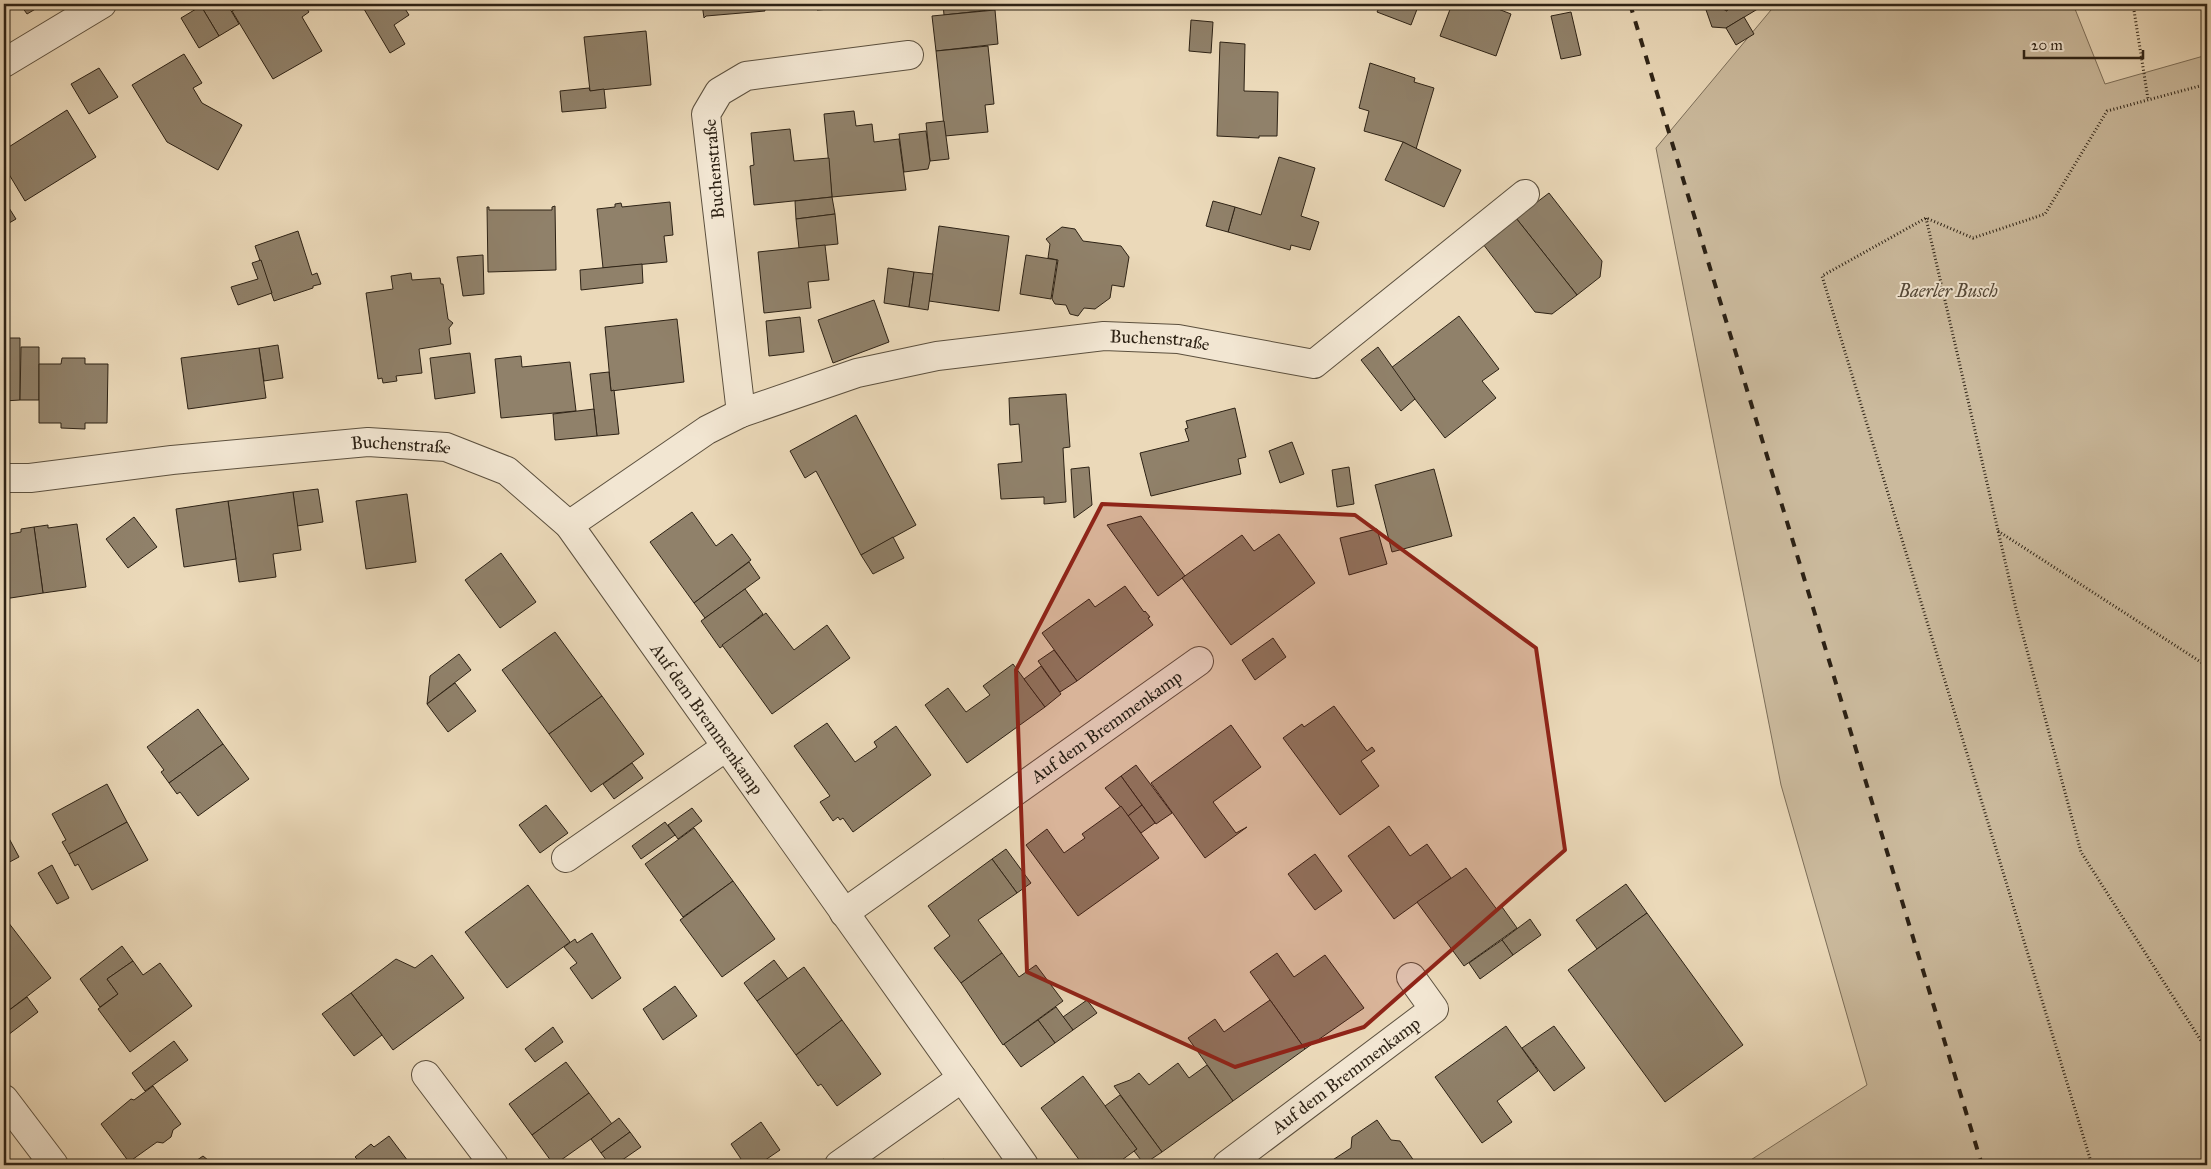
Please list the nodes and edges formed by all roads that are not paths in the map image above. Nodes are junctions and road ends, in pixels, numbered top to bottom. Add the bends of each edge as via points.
1 (102, 4) edge
2 (909, 55) dead end
3 (4, 63) edge
4 (1525, 194) dead end
5 (741, 413) junction
6 (4, 478) edge
7 (568, 525) junction
8 (1198, 661) dead end
9 (726, 747) junction
10 (566, 858) dead end
11 (844, 913) junction
12 (1411, 977) dead end
13 (426, 1075) dead end
14 (962, 1078) junction
15 (4, 1099) edge
16 (54, 1165) edge
17 (494, 1165) edge
18 (839, 1165) edge
19 (1024, 1165) edge
20 (1227, 1165) edge

1 - 3 street
2 - 5 street, Buchenstraße via 746,76 719,92 706,114
4 - 5 street, Buchenstraße via 1314,364 1178,338 1104,336 937,356 857,374
5 - 7 street, Buchenstraße via 707,430
6 - 7 street, Buchenstraße via 30,478 172,460 368,442 446,447 507,471
7 - 9 street, Auf dem Bremmenkamp
8 - 11 street, Auf dem Bremmenkamp
9 - 10 street
9 - 11 street, Auf dem Bremmenkamp
11 - 14 street, Auf dem Bremmenkamp
12 - 20 street, Auf dem Bremmenkamp via 1434,1008
13 - 17 street
14 - 18 street
14 - 19 street, Auf dem Bremmenkamp
15 - 16 street

